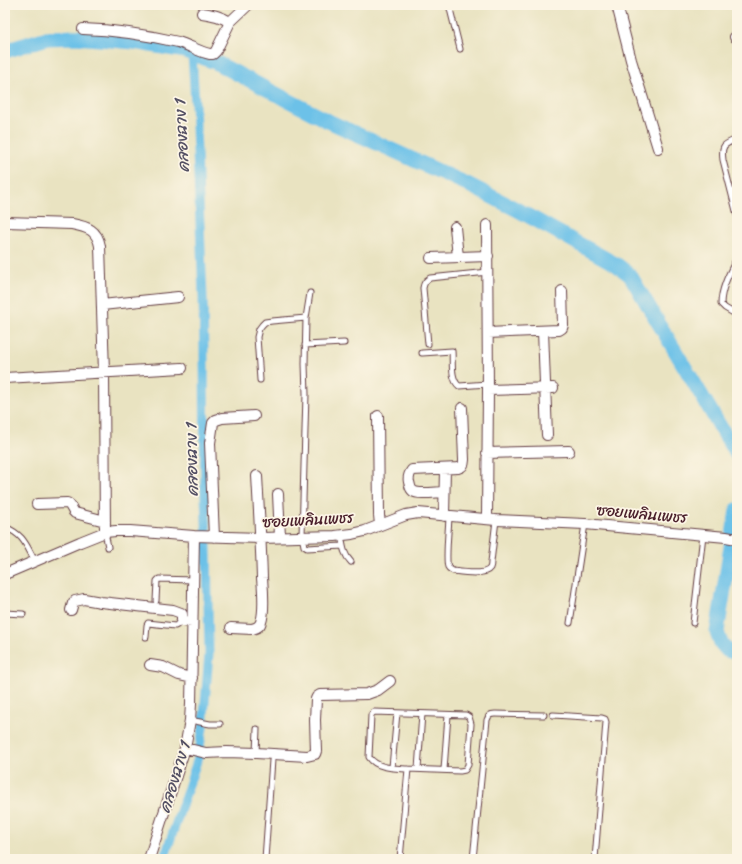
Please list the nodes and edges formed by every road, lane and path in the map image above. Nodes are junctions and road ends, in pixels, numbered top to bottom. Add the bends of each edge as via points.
1 (248, 5) edge
2 (449, 5) edge
3 (616, 5) edge
4 (202, 13) dead end
5 (230, 22) junction
6 (83, 29) dead end
7 (460, 49) dead end
8 (737, 139) edge
9 (658, 148) dead end
10 (737, 215) edge
11 (5, 222) edge
12 (487, 225) dead end
13 (455, 227) dead end
14 (488, 256) junction
15 (458, 257) junction
16 (430, 258) dead end
17 (737, 258) edge
18 (488, 272) junction
19 (562, 291) dead end
20 (310, 293) dead end
21 (178, 297) dead end
22 (102, 305) junction
23 (737, 315) edge
24 (306, 318) junction
25 (544, 331) junction
26 (488, 333) junction
27 (344, 343) dead end
28 (428, 344) dead end
29 (305, 345) junction
30 (422, 353) dead end
31 (182, 368) dead end
32 (104, 372) junction
33 (5, 378) edge
34 (260, 380) dead end
35 (488, 387) junction
36 (550, 389) junction
37 (462, 408) dead end
38 (254, 416) dead end
39 (378, 416) dead end
40 (547, 435) dead end
41 (569, 450) dead end
42 (487, 452) junction
43 (445, 469) junction
44 (257, 476) dead end
45 (444, 492) junction
46 (278, 494) dead end
47 (37, 504) dead end
48 (447, 516) junction
49 (491, 519) junction
50 (105, 521) junction
51 (585, 524) junction
52 (380, 525) junction
53 (5, 527) edge
54 (105, 532) junction
55 (341, 535) junction
56 (703, 535) junction
57 (302, 536) junction
58 (206, 537) junction
59 (280, 537) junction
60 (261, 538) junction
61 (737, 539) edge
62 (343, 546) junction
63 (108, 547) dead end
64 (35, 561) junction
65 (351, 562) dead end
66 (5, 574) edge
67 (193, 580) junction
68 (156, 601) dead end
69 (72, 610) dead end
70 (5, 613) edge
71 (23, 614) dead end
72 (187, 621) junction
73 (570, 623) dead end
74 (693, 623) dead end
75 (230, 628) dead end
76 (146, 637) dead end
77 (150, 665) dead end
78 (192, 678) junction
79 (390, 681) dead end
80 (397, 713) junction
81 (422, 714) junction
82 (448, 715) junction
83 (544, 715) dead end
84 (553, 715) dead end
85 (192, 721) junction
86 (220, 724) dead end
87 (257, 729) dead end
88 (187, 749) junction
89 (256, 753) junction
90 (272, 760) dead end
91 (392, 767) junction
92 (408, 769) junction
93 (418, 770) junction
94 (444, 770) junction
95 (149, 859) edge
96 (265, 859) edge
97 (400, 859) edge
98 (473, 859) edge
99 (595, 859) edge

1 - 5 street
2 - 7 lane
3 - 9 street
4 - 5 street via 222,17
5 - 6 street via 213,54 186,44 150,37
8 - 10 lane via 726,143 722,152
11 - 22 street via 72,224 91,229 99,239
12 - 14 street
13 - 15 street
14 - 15 street
14 - 18 street
15 - 16 street
17 - 23 lane via 720,304
18 - 26 street
18 - 28 lane via 426,280 423,288
19 - 25 street via 562,328
20 - 24 lane
21 - 22 street
22 - 32 street
24 - 29 lane
24 - 34 lane via 265,322 262,325 257,337
25 - 26 street
25 - 36 street
26 - 35 street
27 - 29 lane
29 - 57 lane
30 - 35 lane via 452,351 455,383 459,386
31 - 32 street
32 - 33 street
32 - 50 street
35 - 36 street
35 - 42 street
36 - 40 street
37 - 43 street via 464,465
38 - 58 street via 222,418 213,423
39 - 52 street
41 - 42 street
42 - 49 street
43 - 45 street
43 - 45 street via 412,470 408,478 410,488 418,493
44 - 60 street
45 - 48 street
46 - 59 street
47 - 50 street via 67,503 74,513
48 - 49 street, ซอยเพลินเพชร
48 - 49 lane via 447,565 453,571 479,573 490,568
48 - 52 street, ซอยเพลินเพชร via 418,513
49 - 51 street, ซอยเพลินเพชร
50 - 54 street
51 - 56 street, ซอยเพลินเพชร
51 - 73 lane
52 - 55 street, ซอยเพลินเพชร
53 - 64 lane via 20,536
54 - 58 street, ซอยเพลินเพชร via 130,531
54 - 63 lane
54 - 64 street, ซอยเพลินเพชร
55 - 57 street, ซอยเพลินเพชร
55 - 62 lane
56 - 61 street, ซอยเพลินเพชร
56 - 74 lane
57 - 59 street, ซอยเพลินเพชร
57 - 62 lane via 307,548
58 - 60 street, ซอยเพลินเพชร
58 - 67 street
59 - 60 street, ซอยเพลินเพชร
60 - 75 street via 261,622 252,629
62 - 65 lane
64 - 66 street, ซอยเพลินเพชร
67 - 68 lane via 159,579
67 - 72 street
69 - 72 street via 75,601 84,599 173,610 181,612
70 - 71 lane
72 - 76 lane via 179,622 175,626 148,623
72 - 78 street
77 - 78 street
78 - 85 street
79 - 89 street via 367,694 317,696 315,754 307,756
80 - 81 lane
80 - 91 lane
80 - 91 lane via 374,712 371,715 369,757 376,764
81 - 82 lane
81 - 93 lane
82 - 94 lane
82 - 94 lane via 466,715 470,718 468,765 465,770
83 - 98 lane via 489,715
84 - 99 lane via 602,718 606,722
85 - 86 lane
85 - 88 street
87 - 89 lane
88 - 89 street via 200,752
88 - 95 street
90 - 96 lane
91 - 92 lane
92 - 93 lane
92 - 97 lane
93 - 94 lane

